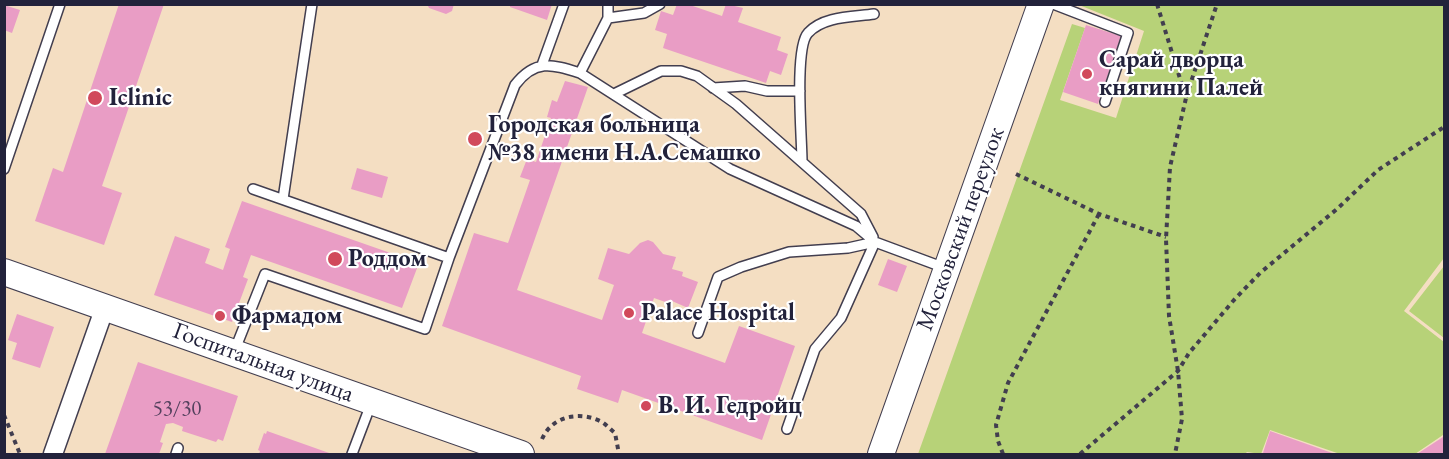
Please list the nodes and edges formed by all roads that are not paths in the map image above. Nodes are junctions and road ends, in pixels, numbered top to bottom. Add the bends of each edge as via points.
1 (312, 4) edge
2 (564, 4) edge
3 (608, 4) edge
4 (660, 4) edge
5 (60, 5) edge
6 (1041, 7) edge
7 (874, 14) dead end
8 (608, 18) junction
9 (542, 65) junction
10 (580, 73) junction
11 (713, 88) junction
12 (800, 91) junction
13 (614, 94) junction
14 (1105, 102) dead end
15 (802, 162) junction
16 (4, 169) edge
17 (253, 189) dead end
18 (283, 199) junction
19 (875, 242) junction
20 (449, 258) junction
21 (947, 268) junction
22 (4, 272) edge
23 (105, 307) junction
24 (698, 333) dead end
25 (234, 352) junction
26 (372, 402) junction
27 (787, 429) dead end
28 (53, 454) edge
29 (352, 454) edge
30 (521, 454) edge
31 (881, 454) edge

1 - 18 lane
2 - 9 lane
3 - 8 lane
4 - 8 lane via 644,13
5 - 16 lane
6 - 14 lane via 1128,33
6 - 21 street, Московский переулок
7 - 12 lane via 832,20 807,34 802,46
8 - 10 lane
9 - 10 lane
9 - 20 lane via 525,72 515,85
10 - 13 lane
11 - 12 lane via 745,86
11 - 13 lane via 697,76 661,71
11 - 15 lane
12 - 15 lane
13 - 19 lane via 730,169 856,226
15 - 19 lane via 861,214
17 - 18 lane
18 - 20 lane
19 - 21 lane
19 - 24 lane via 789,252 718,277
19 - 27 lane via 841,318 815,349
20 - 25 lane via 425,329 264,274
21 - 31 street, Московский переулок
22 - 23 street, Госпитальная улица
23 - 25 street, Госпитальная улица
23 - 28 street
25 - 26 street, Госпитальная улица
26 - 29 lane
26 - 30 street, Госпитальная улица

